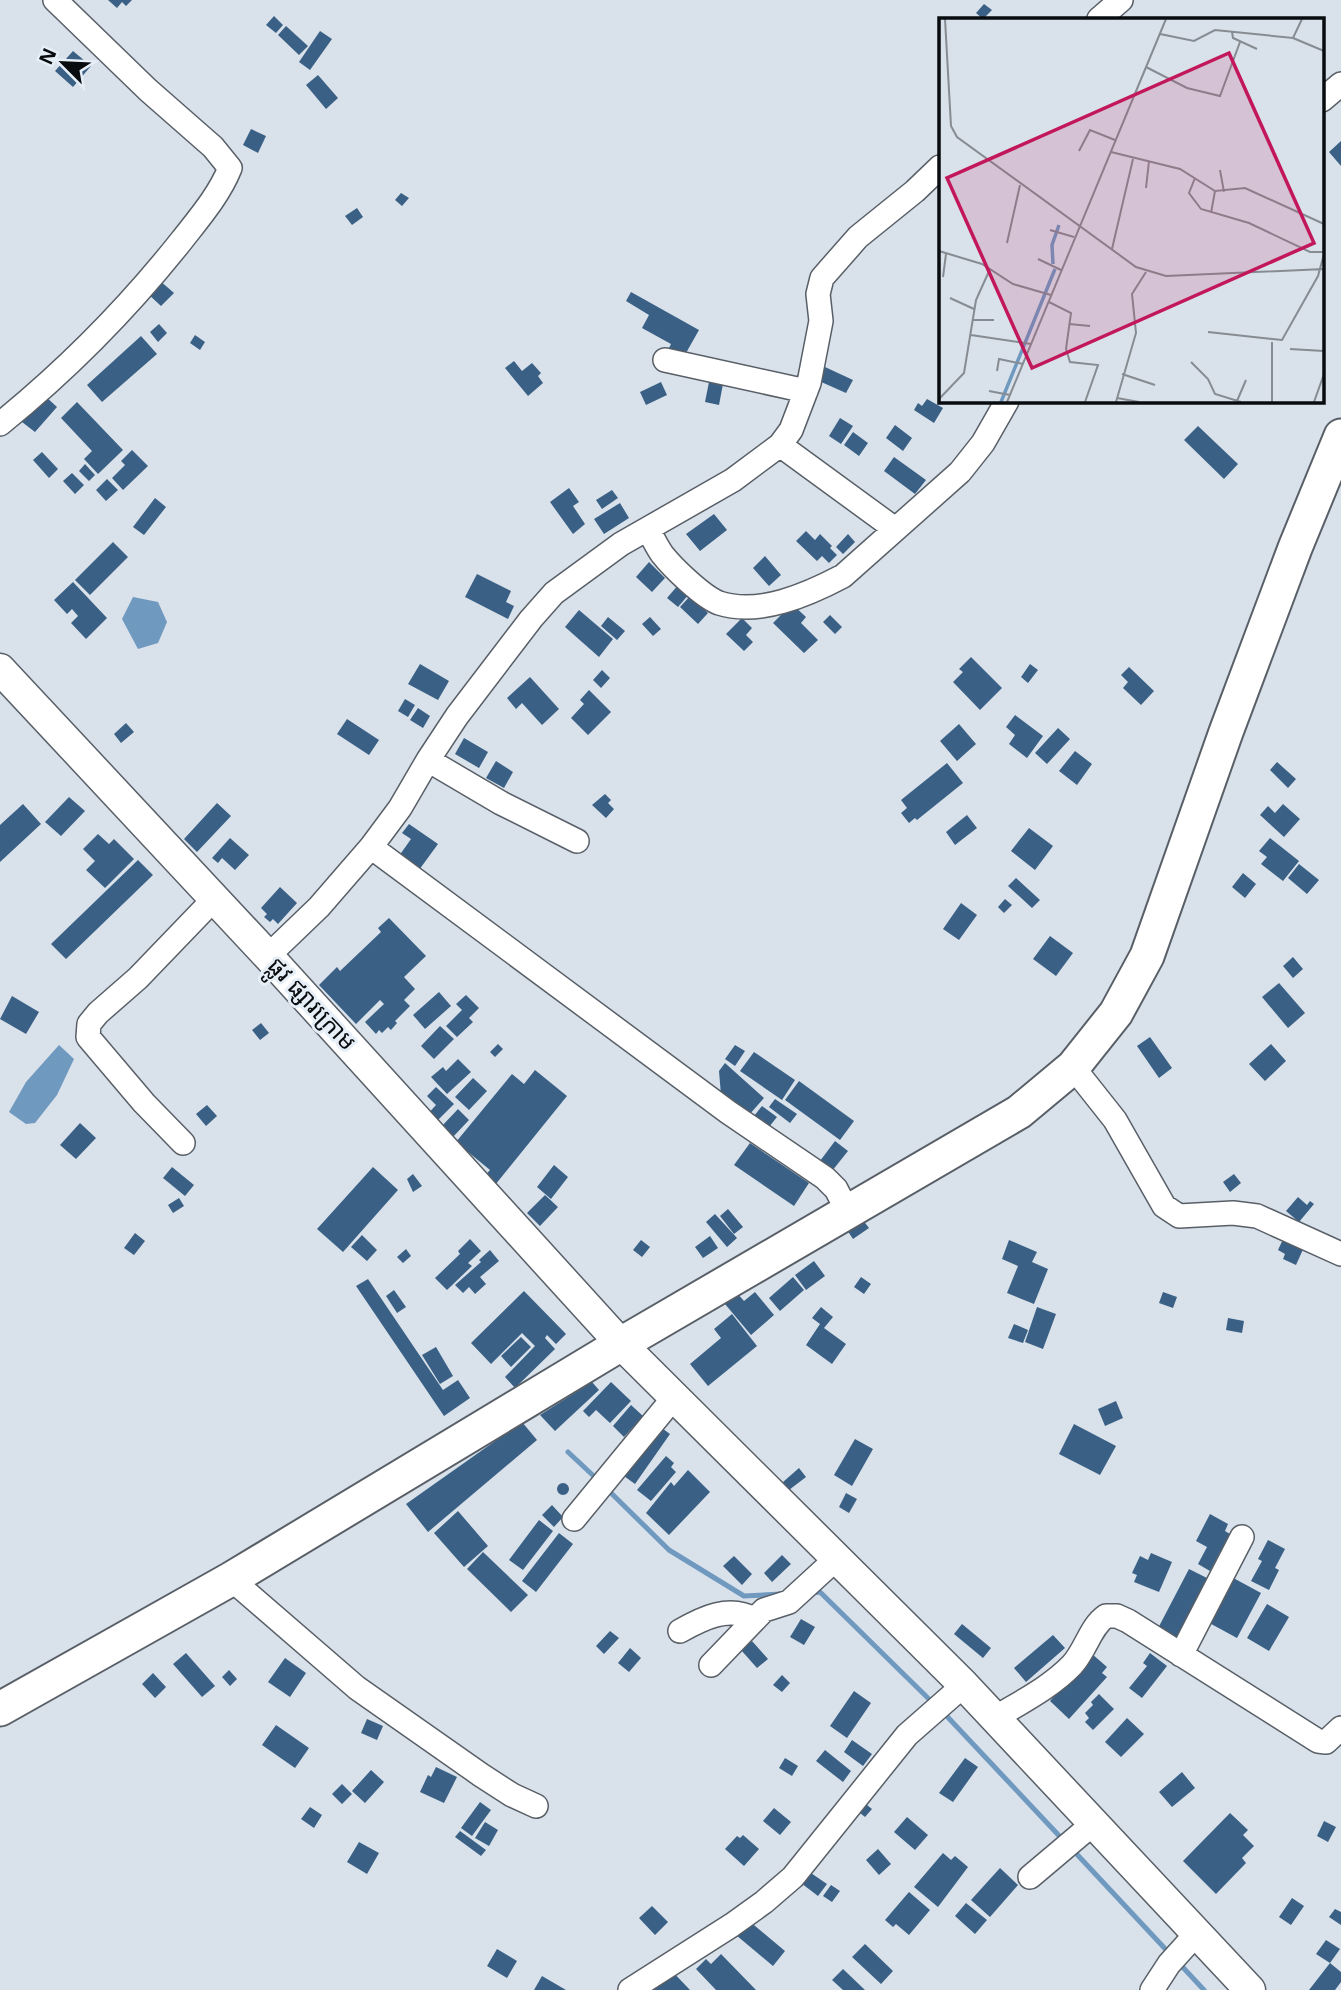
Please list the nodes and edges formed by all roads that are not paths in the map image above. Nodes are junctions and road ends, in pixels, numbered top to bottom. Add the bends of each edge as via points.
1 (55, 0) edge
2 (1121, 0) edge
3 (1100, 18) edge
4 (1341, 84) edge
5 (1324, 98) edge
6 (939, 168) edge
7 (665, 360) dead end
8 (806, 391) junction
9 (1006, 402) edge
10 (0, 424) edge
11 (1341, 436) edge
12 (779, 445) junction
13 (895, 529) junction
14 (648, 530) junction
15 (0, 669) edge
16 (428, 760) junction
17 (577, 841) dead end
18 (371, 846) junction
19 (214, 899) junction
20 (268, 956) junction
21 (1073, 1067) junction
22 (183, 1143) dead end
23 (848, 1212) junction
24 (1341, 1254) edge
25 (621, 1343) junction
26 (675, 1396) junction
27 (574, 1519) dead end
28 (1242, 1537) dead end
29 (837, 1558) junction
30 (231, 1579) junction
31 (754, 1619) junction
32 (680, 1631) dead end
33 (1181, 1655) junction
34 (711, 1665) dead end
35 (956, 1691) junction
36 (0, 1709) edge
37 (995, 1718) junction
38 (1341, 1728) edge
39 (536, 1807) dead end
40 (1078, 1836) junction
41 (1030, 1877) dead end
42 (1194, 1938) junction
43 (642, 1987) edge
44 (1153, 1990) edge
45 (1250, 1990) edge

1 - 10 street via 230,168 186,235 93,342
2 - 3 street
4 - 5 street
6 - 8 street via 858,237 822,278 818,293 821,321
7 - 8 street
8 - 12 street
9 - 13 street via 984,443 960,472
11 - 21 highway via 1230,719 1147,956 1116,1013
12 - 13 street
12 - 14 street via 733,480
13 - 14 street via 843,576 821,588 775,604 736,607 707,598 662,554
14 - 16 street via 554,593
15 - 19 main road, ផ្លូវ ផ្សារក្រោម
16 - 17 street
16 - 18 street
18 - 20 street via 319,907
18 - 23 street via 728,1112 825,1178
19 - 20 main road, ផ្លូវ ផ្សារក្រោម
19 - 22 street via 89,1024 88,1037
20 - 25 main road, ផ្លូវ ផ្សារក្រោម
21 - 23 highway via 1019,1112
21 - 24 street via 1115,1120 1164,1206 1179,1216 1257,1216
23 - 25 highway
25 - 26 main road, ផ្លូវ ផ្សារក្រោម
25 - 30 highway
26 - 27 street
26 - 29 main road, ផ្លូវ ផ្សារក្រោម
28 - 33 street
29 - 31 street via 785,1604 764,1610
29 - 35 main road, ផ្លូវ ផ្សារក្រោម
30 - 36 highway
30 - 39 street via 357,1688 481,1775
31 - 32 street via 734,1612 704,1618
31 - 34 street
33 - 37 street via 1128,1621 1106,1616 1098,1621 1084,1652 1071,1666
33 - 38 street via 1318,1741 1326,1742
35 - 37 main road, ផ្លូវ ផ្សារក្រោម
35 - 43 street via 907,1735 793,1877
37 - 40 main road, ផ្លូវ ផ្សារក្រោម
40 - 41 street
40 - 42 main road, ផ្លូវ ផ្សារក្រោម
42 - 44 street via 1169,1964
42 - 45 main road, ផ្លូវ ផ្សារក្រោម

